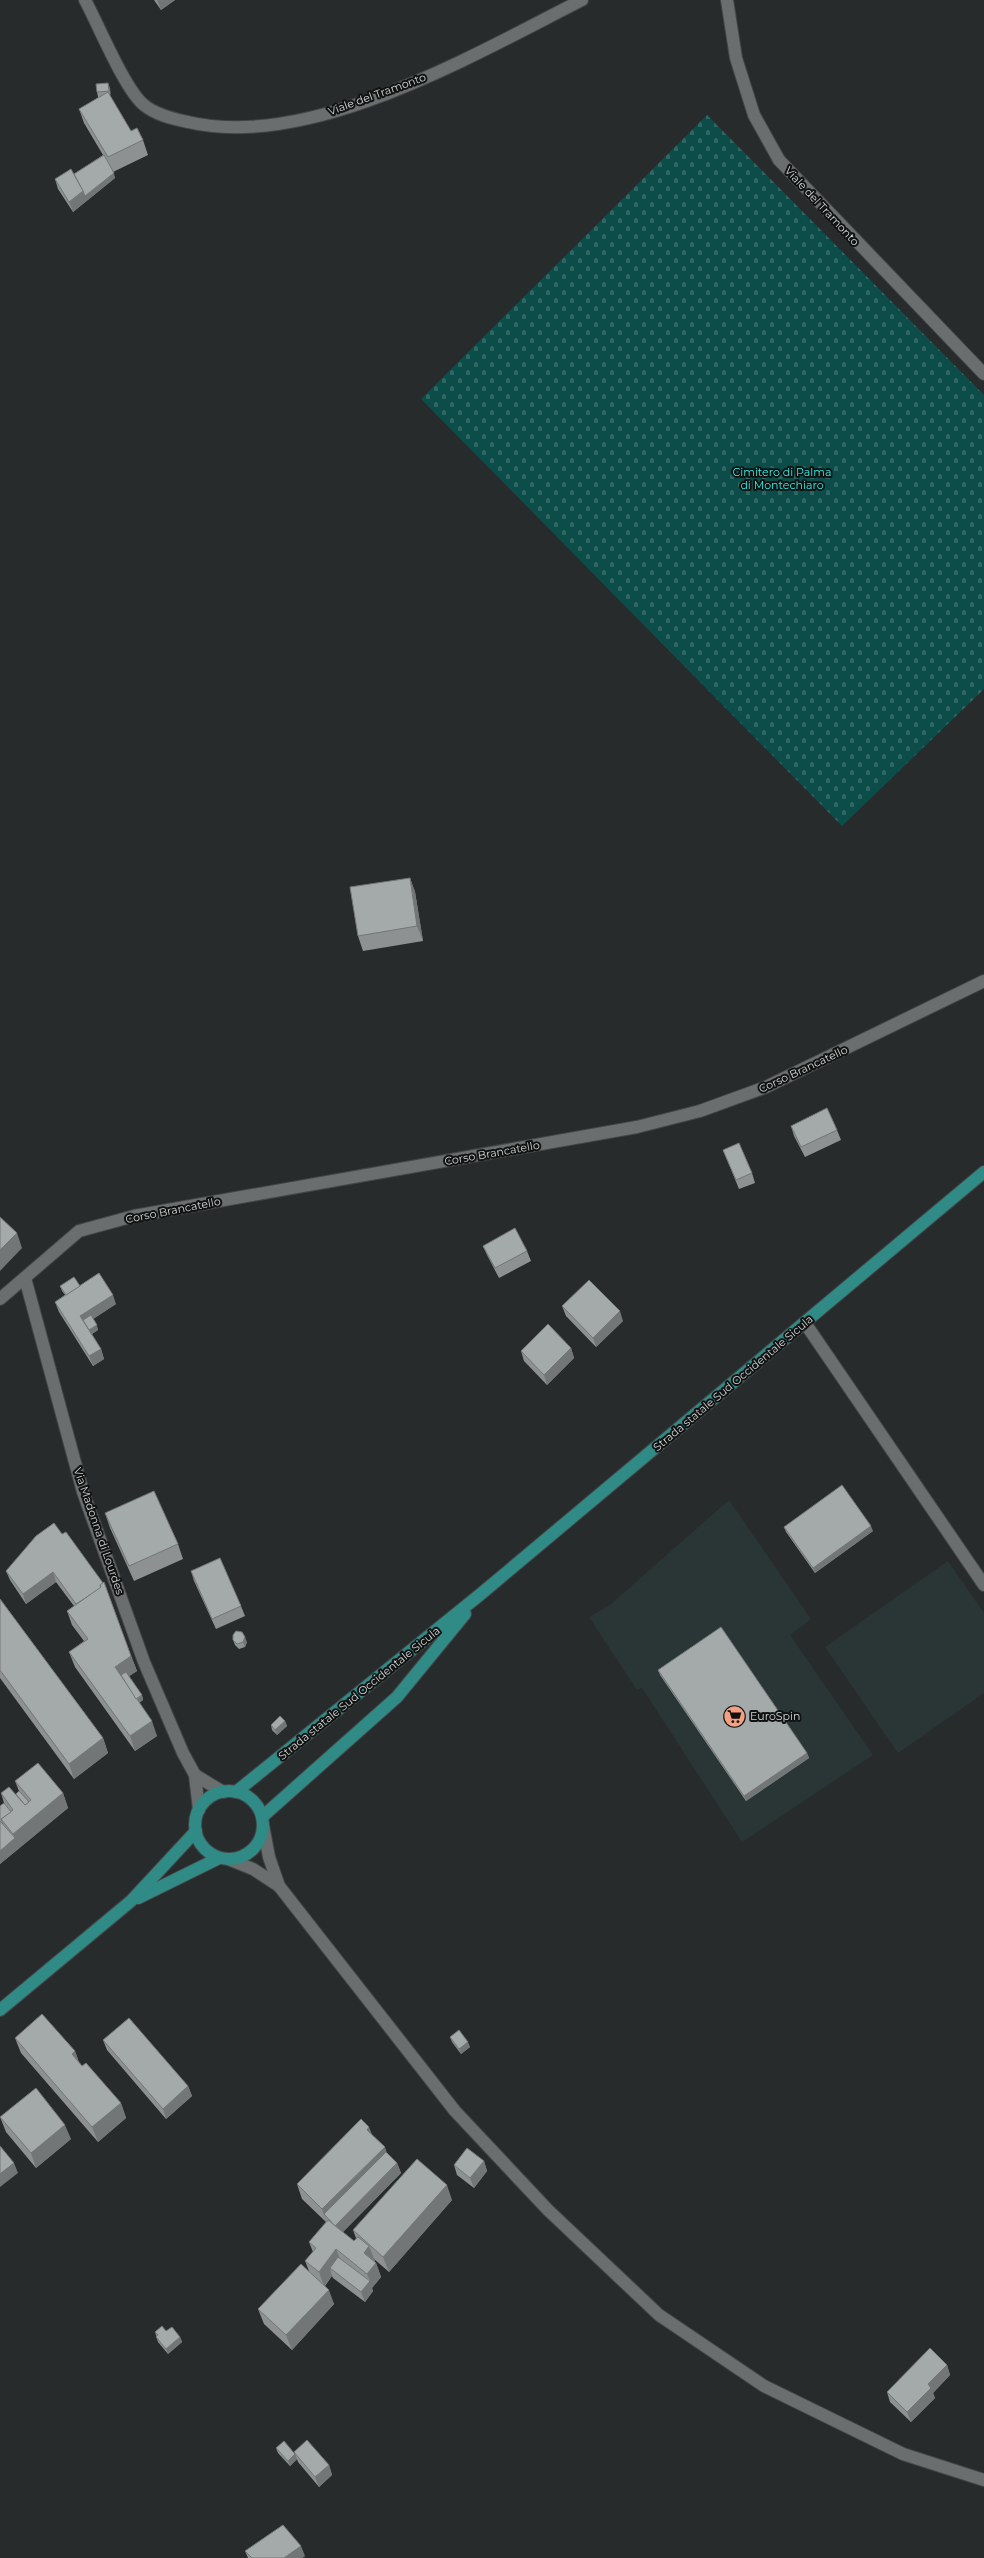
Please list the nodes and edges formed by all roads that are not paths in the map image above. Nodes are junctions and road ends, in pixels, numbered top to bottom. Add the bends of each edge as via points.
1 (84, 0) edge
2 (582, 0) edge
3 (727, 0) edge
4 (984, 374) edge
5 (984, 981) edge
6 (984, 1172) edge
7 (25, 1278) junction
8 (0, 1299) edge
9 (805, 1323) junction
10 (984, 1585) edge
11 (482, 1593) junction
12 (195, 1776) junction
13 (223, 1792) junction
14 (236, 1792) junction
15 (199, 1810) junction
16 (262, 1821) junction
17 (196, 1831) junction
18 (223, 1858) junction
19 (279, 1886) junction
20 (131, 1901) junction
21 (0, 2010) edge
22 (984, 2480) edge

1 - 2 street, Viale del Tramonto via 126,81 143,104 165,117 207,126 264,127 340,110 407,84 492,46
3 - 4 street, Viale del Tramonto via 736,58 751,108 779,160
5 - 7 street, Corso Brancatello via 766,1087 700,1111 637,1127 134,1216 79,1231
6 - 9 main road, Strada statale Sud Occidentale Sicula
7 - 8 street, Corso Brancatello
7 - 12 street, Via Madonna di Lourdes via 84,1492 144,1662
9 - 10 street
9 - 11 main road, Strada statale Sud Occidentale Sicula
11 - 14 main road, Strada statale Sud Occidentale Sicula
11 - 16 main road, Strada statale Sud Occidentale Sicula via 397,1697
12 - 13 street
12 - 15 street, Via Madonna di Lourdes
13 - 14 main road
13 - 15 main road via 209,1798
14 - 16 main road via 249,1798 259,1810
15 - 17 main road
16 - 18 main road, Strada statale Sud Occidentale Sicula via 261,1837 253,1849 240,1858
16 - 19 street via 269,1858
17 - 18 main road via 203,1847
17 - 20 main road, Strada statale Sud Occidentale Sicula
18 - 19 street via 253,1869
18 - 20 main road, Strada statale Sud Occidentale Sicula
19 - 22 street via 455,2111 548,2210 658,2315 764,2386 902,2454
20 - 21 main road, Strada statale Sud Occidentale Sicula

